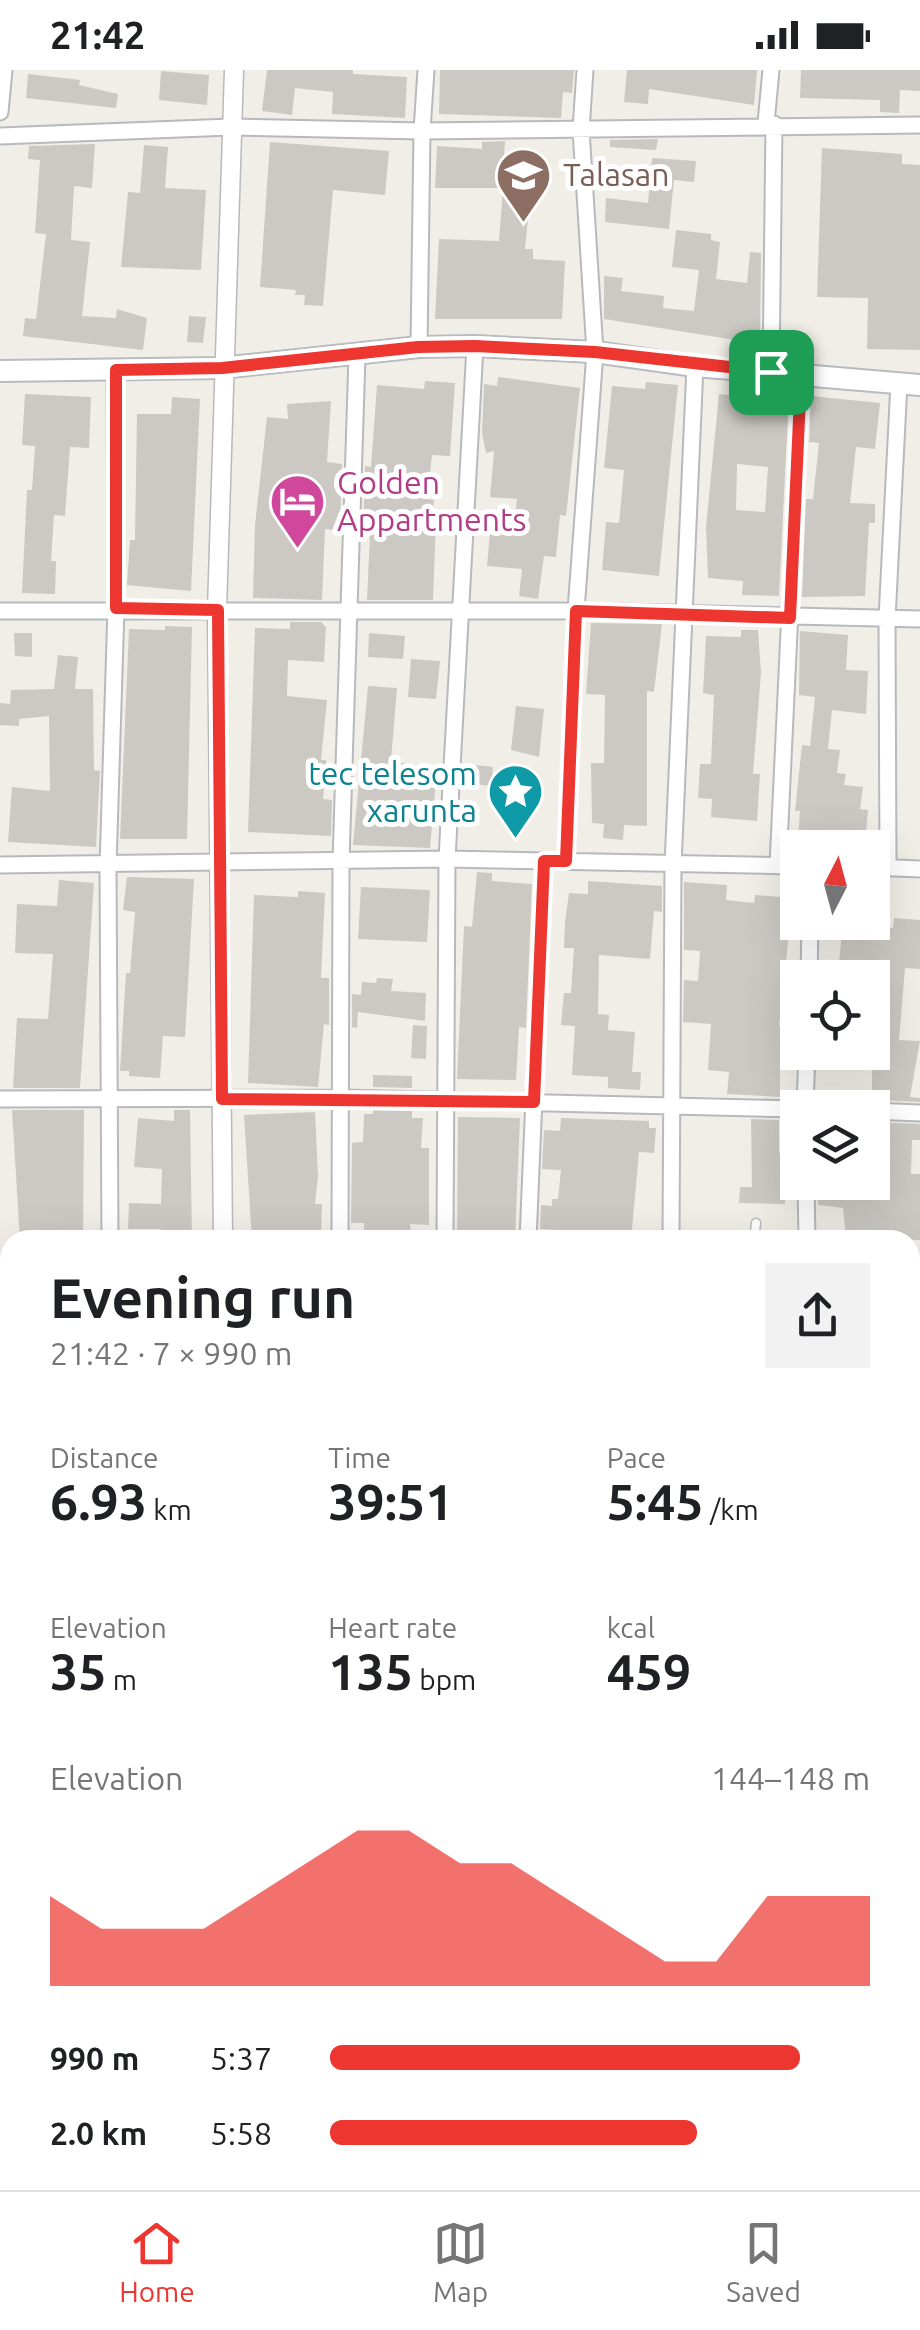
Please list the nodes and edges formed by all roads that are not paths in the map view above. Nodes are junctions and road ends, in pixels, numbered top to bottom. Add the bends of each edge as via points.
1 (4, 70) edge
2 (234, 70) edge
3 (426, 70) edge
4 (585, 70) edge
5 (771, 70) edge
6 (0, 112) edge
7 (770, 124) junction
8 (920, 125) edge
9 (232, 127) junction
10 (580, 130) junction
11 (422, 131) junction
12 (0, 136) edge
13 (475, 346) junction
14 (418, 347) junction
15 (595, 352) junction
16 (358, 356) junction
17 (695, 366) junction
18 (222, 368) junction
19 (116, 370) junction
20 (0, 371) edge
21 (771, 372) junction
22 (801, 375) junction
23 (909, 384) edge
24 (116, 608) junction
25 (218, 610) junction
26 (0, 611) edge
27 (347, 611) junction
28 (576, 611) junction
29 (457, 612) junction
30 (683, 615) junction
31 (790, 618) junction
32 (887, 619) junction
33 (920, 619) edge
34 (881, 830) edge
35 (446, 859) junction
36 (341, 860) junction
37 (544, 861) junction
38 (566, 861) junction
39 (221, 863) junction
40 (673, 864) junction
41 (0, 865) edge
42 (108, 866) junction
43 (778, 866) joint
44 (890, 868) edge
45 (920, 869) edge
46 (111, 1096) junction
47 (344, 1098) junction
48 (0, 1099) edge
49 (222, 1099) junction
50 (444, 1100) junction
51 (534, 1102) junction
52 (673, 1104) junction
53 (780, 1108) edge
54 (890, 1112) edge
55 (920, 1113) edge
56 (806, 1200) edge
57 (756, 1223) dead end
58 (110, 1230) edge
59 (223, 1230) edge
60 (340, 1230) edge
61 (445, 1230) edge
62 (528, 1230) edge
63 (671, 1230) edge
64 (755, 1230) edge
65 (807, 1230) edge

1 - 6 street
2 - 9 street
3 - 11 street
4 - 10 street
5 - 7 street
7 - 8 street
7 - 10 street
7 - 21 street
9 - 11 street
9 - 12 street
9 - 18 street
10 - 11 street
10 - 15 street
11 - 14 street
13 - 14 main road
13 - 15 main road
13 - 29 street
14 - 16 main road
15 - 17 main road
15 - 28 street
16 - 18 main road
16 - 27 street
17 - 21 main road
17 - 30 street
18 - 19 main road
18 - 25 street
19 - 20 main road
19 - 24 street
21 - 22 main road
22 - 23 main road
22 - 31 street
23 - 32 street
24 - 25 street
24 - 26 street
24 - 42 street
25 - 27 street
25 - 39 street
27 - 29 street
27 - 36 street
28 - 29 street
28 - 30 street
28 - 38 street
29 - 35 street
30 - 31 street
30 - 40 street
31 - 32 street
31 - 43 street
32 - 33 street
32 - 34 street
35 - 36 street
35 - 37 street
35 - 50 street
36 - 39 street
36 - 47 street
37 - 38 street
37 - 51 street
38 - 40 street
39 - 42 street
39 - 49 street
40 - 43 street
40 - 52 street
41 - 42 street
42 - 46 street
44 - 45 street
46 - 48 street
46 - 49 street
46 - 58 street
47 - 49 street
47 - 50 street
47 - 60 street
49 - 59 street
50 - 51 street
50 - 61 street
51 - 52 street
51 - 62 street
52 - 53 street
52 - 63 street
54 - 55 street
56 - 65 street
57 - 64 lane

